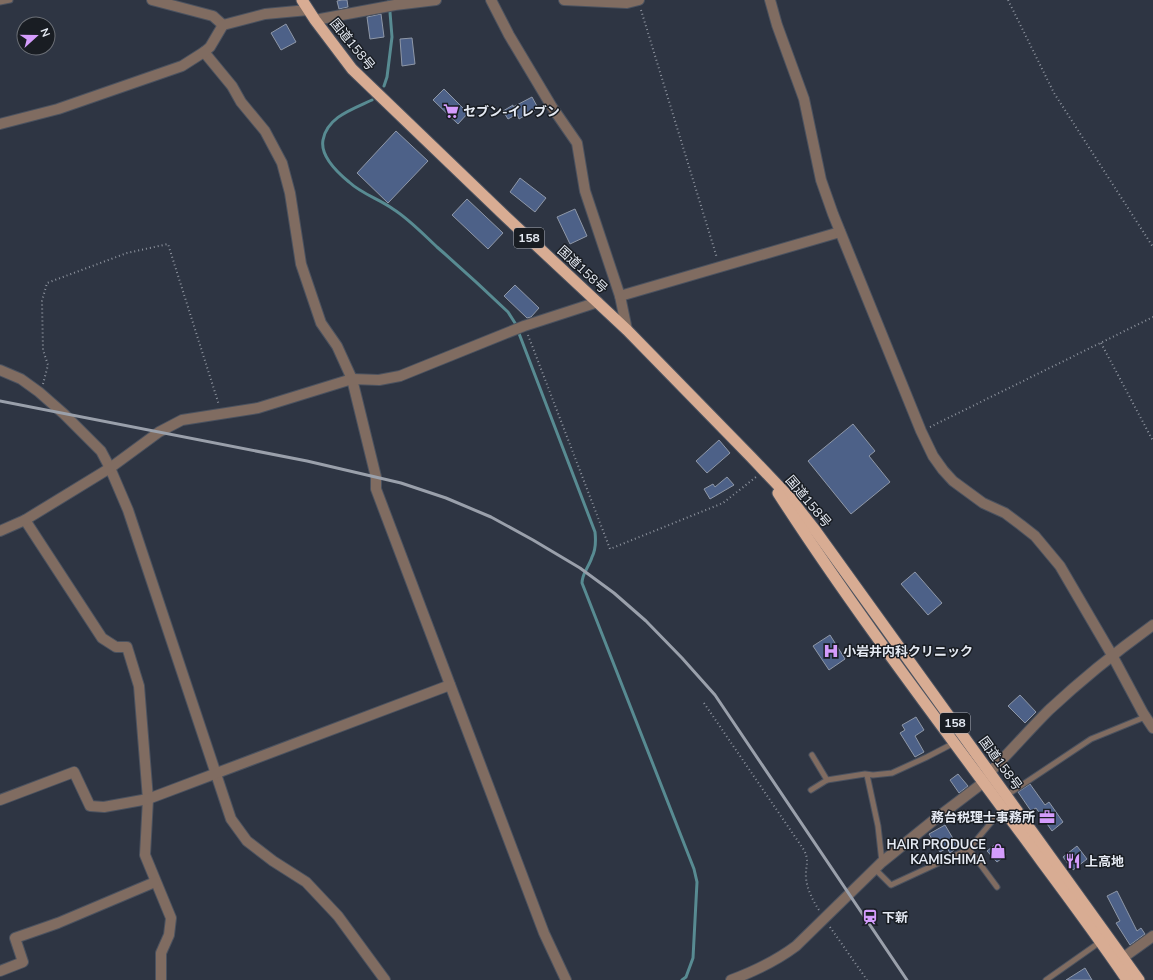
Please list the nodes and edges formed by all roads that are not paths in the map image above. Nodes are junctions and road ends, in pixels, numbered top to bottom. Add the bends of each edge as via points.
1 (10, 0) edge
2 (152, 0) edge
3 (436, 0) edge
4 (491, 0) edge
5 (564, 0) edge
6 (639, 0) edge
7 (770, 0) edge
8 (0, 2) edge
9 (305, 5) edge
10 (315, 20) junction
11 (222, 26) junction
12 (204, 52) junction
13 (0, 124) edge
14 (840, 232) junction
15 (620, 296) junction
16 (598, 302) junction
17 (627, 330) junction
18 (0, 370) edge
19 (352, 379) junction
20 (110, 468) junction
21 (764, 471) junction
22 (25, 520) junction
23 (0, 531) edge
24 (1153, 625) edge
25 (1112, 655) junction
26 (450, 685) junction
27 (1145, 716) junction
28 (1153, 728) edge
29 (954, 742) junction
30 (812, 755) dead end
31 (990, 772) junction
32 (215, 773) junction
33 (867, 775) junction
34 (827, 780) junction
35 (984, 782) junction
36 (812, 790) dead end
37 (1007, 795) junction
38 (148, 799) junction
39 (0, 800) edge
40 (1003, 808) junction
41 (969, 849) junction
42 (879, 866) junction
43 (155, 882) junction
44 (997, 887) dead end
45 (1153, 936) edge
46 (1100, 942) junction
47 (1124, 956) junction
48 (0, 971) edge
49 (161, 980) edge
50 (385, 980) edge
51 (566, 980) edge
52 (731, 980) edge
53 (1046, 980) edge
54 (1127, 980) edge
55 (1140, 980) edge

1 - 8 lane
2 - 11 street via 213,16
3 - 10 street
4 - 15 street via 552,107 577,143 585,191
5 - 6 street via 626,3
7 - 14 street via 804,98 821,180
9 - 10 highway, 国道158号 / 158
9 - 11 street
10 - 16 highway, 国道158号 / 158 via 352,69 506,218
11 - 12 street via 210,47
12 - 13 street via 182,66 58,109
12 - 19 street via 265,131 282,163 290,194 301,264 321,323 337,346
14 - 15 street
14 - 25 street via 933,456 952,481 983,503 1005,513 1035,536 1060,566
15 - 17 street
16 - 17 highway, 国道158号 / 158
16 - 19 street via 519,328 400,376 379,380
17 - 21 highway, 国道158号 / 158
18 - 20 street via 21,379 64,414 101,451
19 - 20 street via 258,408 182,420 159,432
19 - 26 street via 376,477 376,489
20 - 22 street
20 - 32 street via 128,510
21 - 29 highway, 国道158号 / 158 via 877,638
21 - 31 highway, 国道158号 / 158 via 790,498 815,530
22 - 23 street
22 - 38 street via 102,638 116,647 127,647 139,686
24 - 25 street
25 - 27 street
25 - 31 street via 1048,711
26 - 32 street
26 - 51 street via 544,933
27 - 28 street
27 - 37 lane via 1091,739
29 - 33 lane via 892,773
29 - 35 highway, 国道158号 / 158
30 - 34 lane
31 - 35 street
31 - 37 highway, 国道158号 / 158
32 - 38 street
32 - 50 street via 232,819 247,841 306,882 338,916
33 - 34 lane
33 - 42 lane via 878,826
34 - 36 lane
35 - 40 highway, 国道158号 / 158
35 - 42 street
37 - 47 highway, 国道158号 / 158
38 - 39 street via 104,807 90,806 74,772
38 - 43 street via 145,855
40 - 41 lane
40 - 46 highway, 国道158号 / 158
41 - 42 lane via 891,885
41 - 44 lane
42 - 52 street via 796,946 766,966
43 - 48 street via 58,923 15,938 23,962
43 - 49 street via 171,918 169,935 161,953
45 - 47 street
46 - 53 lane
46 - 54 highway, 国道158号 / 158
47 - 55 highway, 国道158号 / 158

